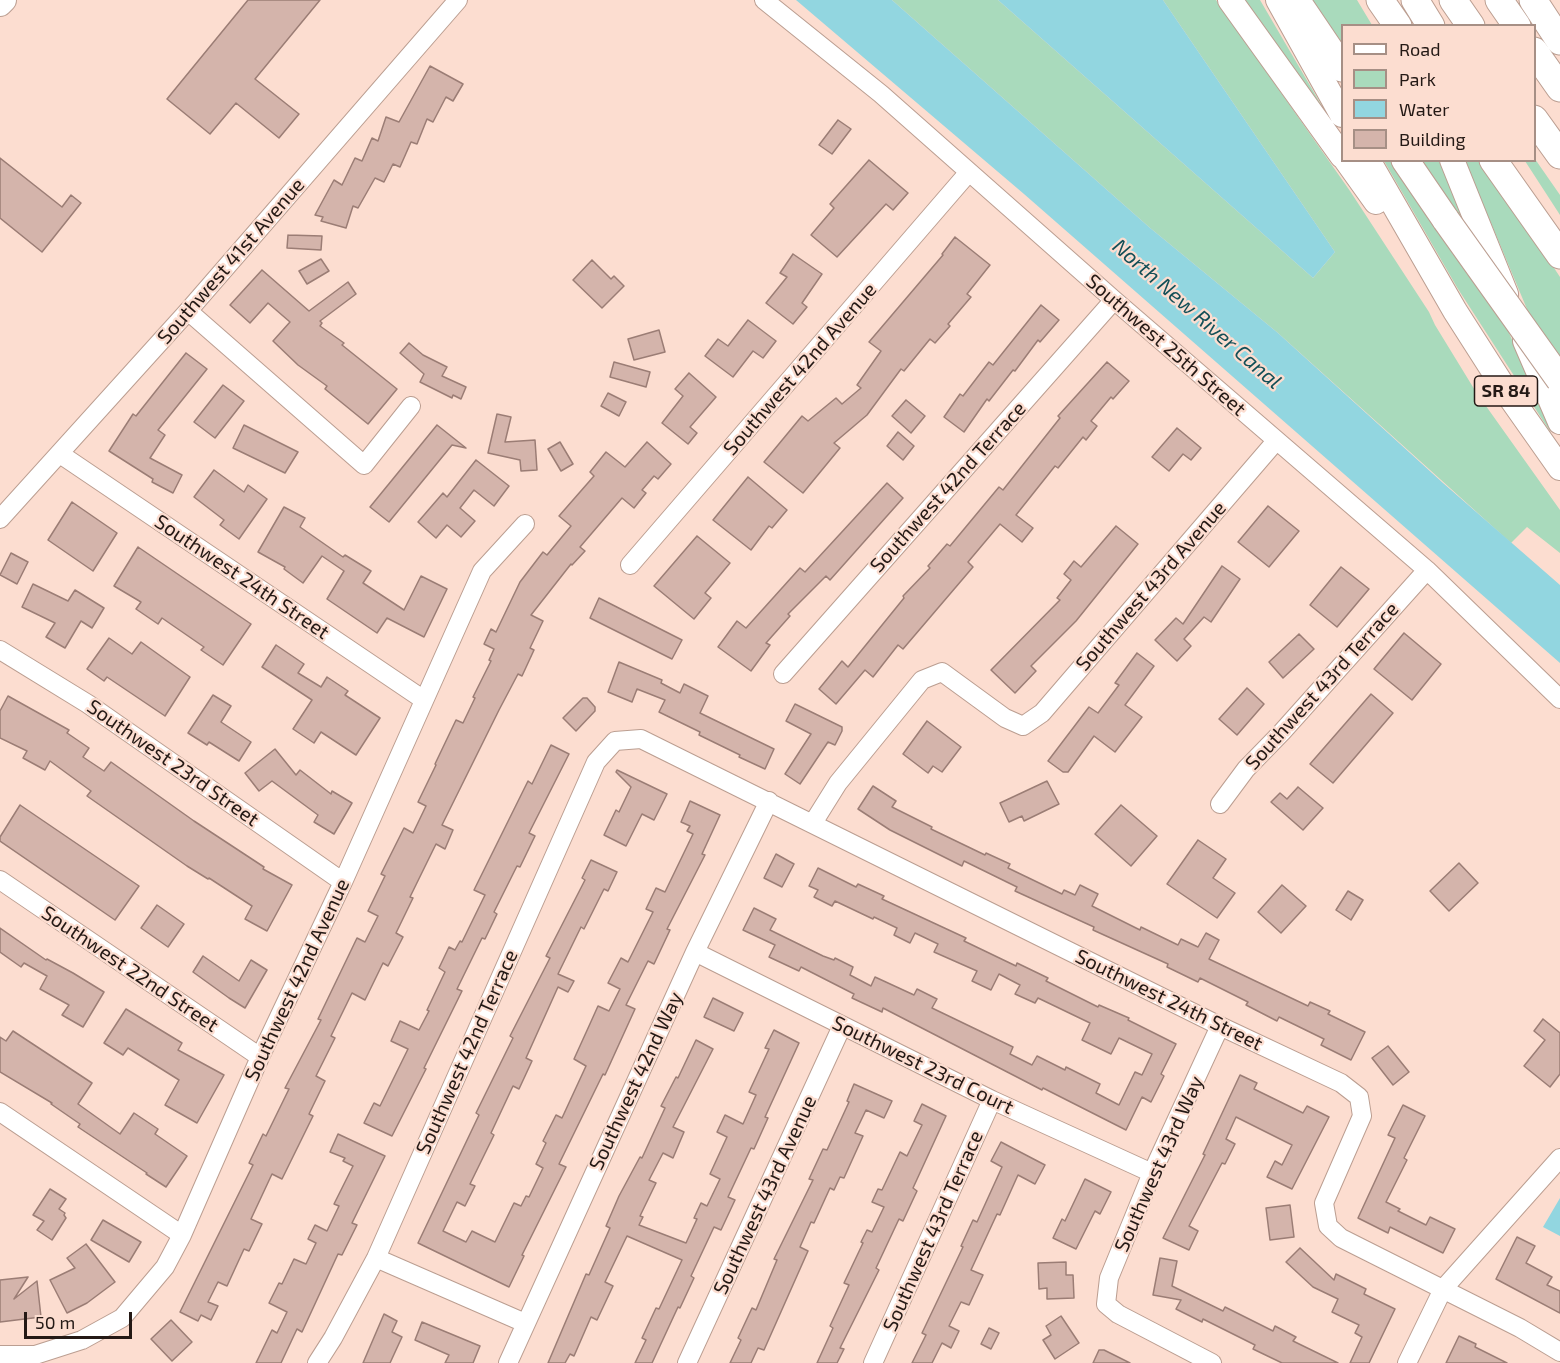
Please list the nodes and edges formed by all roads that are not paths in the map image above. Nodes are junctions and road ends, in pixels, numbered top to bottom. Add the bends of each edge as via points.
1 (4, 0) edge
2 (458, 0) edge
3 (764, 0) edge
4 (1230, 0) edge
5 (1278, 0) edge
6 (1296, 0) edge
7 (1370, 0) edge
8 (1380, 0) edge
9 (1415, 0) edge
10 (1453, 0) edge
11 (1499, 0) edge
12 (1533, 0) edge
13 (0, 4) edge
14 (1383, 24) edge
15 (1397, 24) edge
16 (1430, 24) edge
17 (1470, 24) edge
18 (1516, 24) edge
19 (1560, 41) edge
20 (1536, 54) edge
21 (1341, 67) edge
22 (1560, 88) edge
23 (1341, 113) edge
24 (1536, 121) edge
25 (1341, 155) edge
26 (1560, 155) edge
27 (1347, 162) edge
28 (1369, 162) edge
29 (1406, 162) edge
30 (1453, 162) edge
31 (1494, 162) edge
32 (1517, 162) edge
33 (969, 172) junction
34 (1560, 229) edge
35 (1560, 255) edge
36 (1114, 300) junction
37 (188, 311) junction
38 (1455, 311) junction
39 (1560, 380) edge
40 (411, 406) dead end
41 (1560, 422) edge
42 (1276, 441) junction
43 (60, 454) junction
44 (1560, 468) edge
45 (0, 519) edge
46 (525, 524) dead end
47 (630, 565) dead end
48 (1427, 570) junction
49 (0, 650) edge
50 (783, 674) dead end
51 (1560, 699) edge
52 (424, 700) junction
53 (615, 741) joint
54 (769, 801) junction
55 (1220, 804) dead end
56 (813, 823) junction
57 (0, 880) edge
58 (343, 882) junction
59 (695, 952) junction
60 (842, 1026) junction
61 (1220, 1026) junction
62 (260, 1057) junction
63 (992, 1100) junction
64 (0, 1113) edge
65 (1560, 1158) edge
66 (1152, 1173) junction
67 (182, 1235) junction
68 (376, 1258) junction
69 (1443, 1289) junction
70 (525, 1323) junction
71 (1560, 1352) edge
72 (0, 1355) edge
73 (317, 1363) edge
74 (508, 1363) edge
75 (687, 1363) edge
76 (873, 1363) edge
77 (1212, 1363) edge
78 (1407, 1363) edge

1 - 13 main road
2 - 37 street, Southwest 41st Avenue
3 - 33 street, Southwest 25th Street via 881,94
4 - 25 main road
5 - 23 main road
6 - 21 highway
7 - 14 main road
8 - 15 highway
9 - 16 highway
10 - 17 highway
11 - 18 highway
12 - 19 highway
20 - 22 highway
24 - 26 highway
27 - 38 main road
28 - 38 main road, SR 84
29 - 39 highway, bridge
30 - 41 main road
31 - 35 highway
32 - 34 highway
33 - 36 street, Southwest 25th Street
33 - 47 street, Southwest 42nd Avenue
36 - 42 street, Southwest 25th Street
36 - 50 street, Southwest 42nd Terrace
37 - 40 street via 364,465
37 - 43 street, Southwest 41st Avenue
38 - 44 main road, SR 84
42 - 48 street, Southwest 25th Street
42 - 56 street, Southwest 43rd Avenue via 1042,713 1023,726 1005,718 942,672 922,680 837,783
43 - 45 street, Southwest 41st Avenue
43 - 52 street, Southwest 24th Street
46 - 52 street, Southwest 42nd Avenue via 482,571
48 - 51 street, Southwest 25th Street
48 - 55 street, Southwest 43rd Terrace via 1246,769
49 - 58 street, Southwest 23rd Street via 88,704
52 - 58 street, Southwest 42nd Avenue
53 - 54 street, Southwest 24th Street via 641,739
53 - 68 street, Southwest 42nd Terrace via 596,762
54 - 56 street, Southwest 24th Street
54 - 59 street, Southwest 42nd Way
56 - 61 street, Southwest 24th Street
57 - 62 street, Southwest 22nd Street
58 - 62 street, Southwest 42nd Avenue
59 - 60 street, Southwest 23rd Court
59 - 70 street, Southwest 42nd Way
60 - 63 street, Southwest 23rd Court
60 - 75 street, Southwest 43rd Avenue
61 - 66 street, Southwest 43rd Way
61 - 69 street, Southwest 24th Street via 1341,1083 1359,1097 1362,1116 1324,1203 1328,1226 1341,1238
62 - 67 street, Southwest 42nd Avenue
63 - 66 street, Southwest 23rd Court
63 - 76 street, Southwest 43rd Terrace
64 - 67 street
65 - 69 street
66 - 77 street, Southwest 43rd Way via 1109,1278 1106,1304
67 - 72 street, Southwest 42nd Avenue via 165,1267 122,1318 82,1340 34,1355
68 - 70 street
68 - 73 street, Southwest 42nd Terrace
69 - 71 street, Southwest 24th Street
69 - 78 street
70 - 74 street, Southwest 42nd Way

